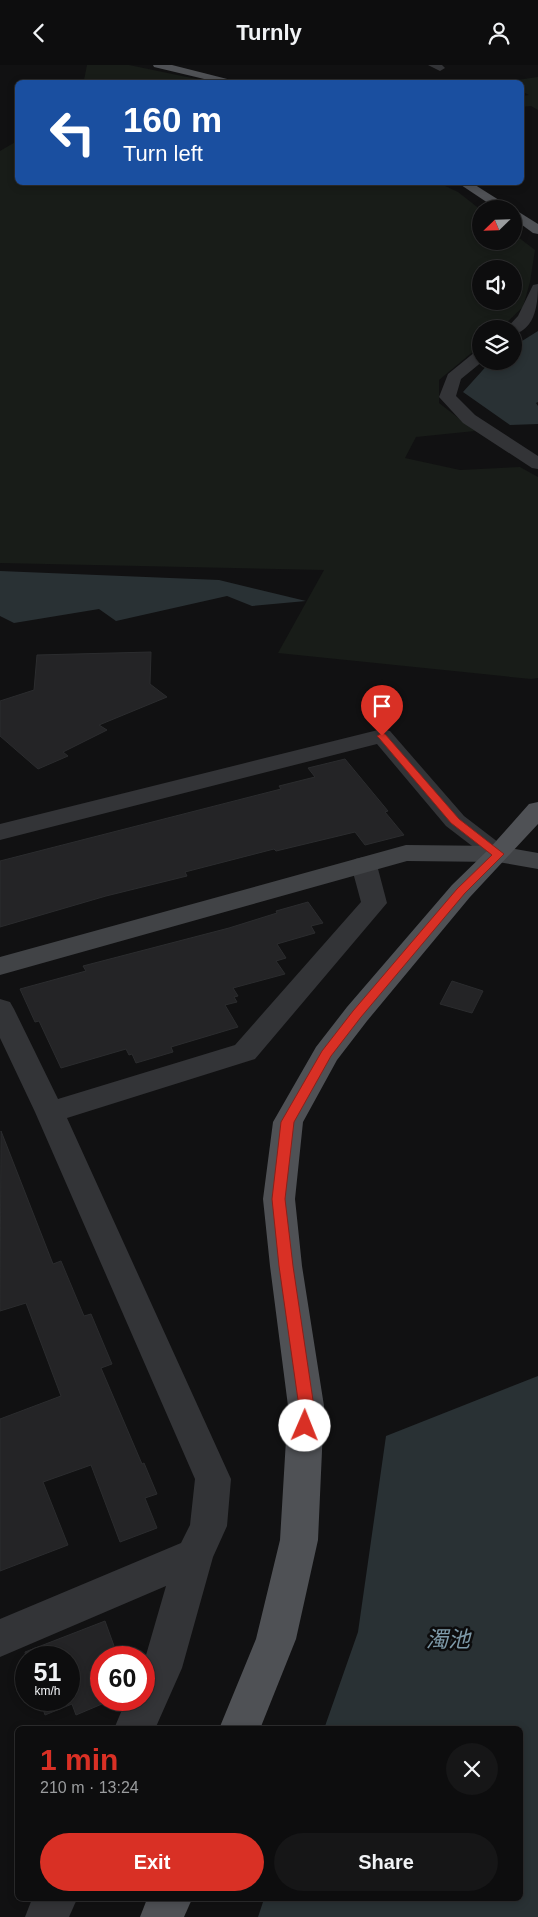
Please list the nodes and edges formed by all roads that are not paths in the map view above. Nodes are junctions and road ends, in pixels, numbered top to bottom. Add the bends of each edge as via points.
1 (158, 65) edge
2 (225, 80) edge
3 (467, 185) edge
4 (492, 200) edge
5 (522, 219) edge
6 (538, 230) edge
7 (538, 288) edge
8 (522, 321) edge
9 (472, 362) edge
10 (538, 464) edge
11 (538, 809) edge
12 (0, 832) edge
13 (498, 854) junction
14 (538, 861) edge
15 (364, 865) junction
16 (0, 966) edge
17 (0, 1009) edge
18 (50, 1111) junction
19 (194, 1556) junction
20 (1, 1634) edge
21 (135, 1726) edge
22 (240, 1726) edge
23 (54, 1901) edge
24 (169, 1901) edge
25 (47, 1917) edge
26 (162, 1917) edge

1 - 2 main road
3 - 4 main road
5 - 6 main road
7 - 8 street
9 - 10 street via 454,377 446,397 469,419
11 - 13 main road
12 - 13 street via 382,736 455,821
13 - 14 street
13 - 15 street via 406,853
13 - 22 main road via 461,891 357,1014 326,1054 288,1122 279,1199 306,1407 299,1540 276,1639
15 - 16 street
15 - 18 street via 374,903 245,1052
17 - 18 street
18 - 19 street via 213,1479 208,1526
19 - 20 street
19 - 21 street via 162,1669
23 - 25 street
24 - 26 main road

